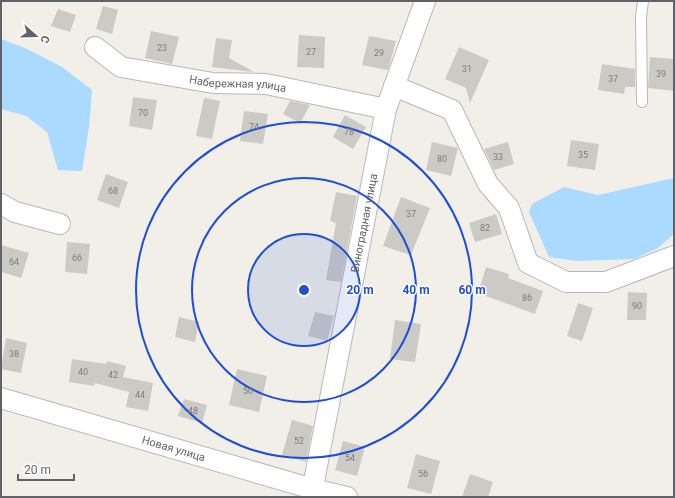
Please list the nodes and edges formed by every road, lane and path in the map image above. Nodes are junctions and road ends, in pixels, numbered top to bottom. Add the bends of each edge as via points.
1 (425, 1) edge
2 (643, 1) edge
3 (95, 48) dead end
4 (394, 86) junction
5 (642, 102) dead end
6 (386, 110) junction
7 (1, 204) edge
8 (60, 224) dead end
9 (674, 256) edge
10 (1, 398) edge
11 (312, 493) edge
12 (347, 497) edge

1 - 4 street, Виноградная улица
2 - 5 lane
3 - 6 street, Набережная улица via 121,67 213,83 266,84
4 - 6 street, Виноградная улица
4 - 9 street via 452,110 488,184 509,208 528,263 566,282 606,282
6 - 11 street, Виноградная улица
7 - 8 street via 15,212
10 - 11 street, Новая улица
11 - 12 street, Новая улица

